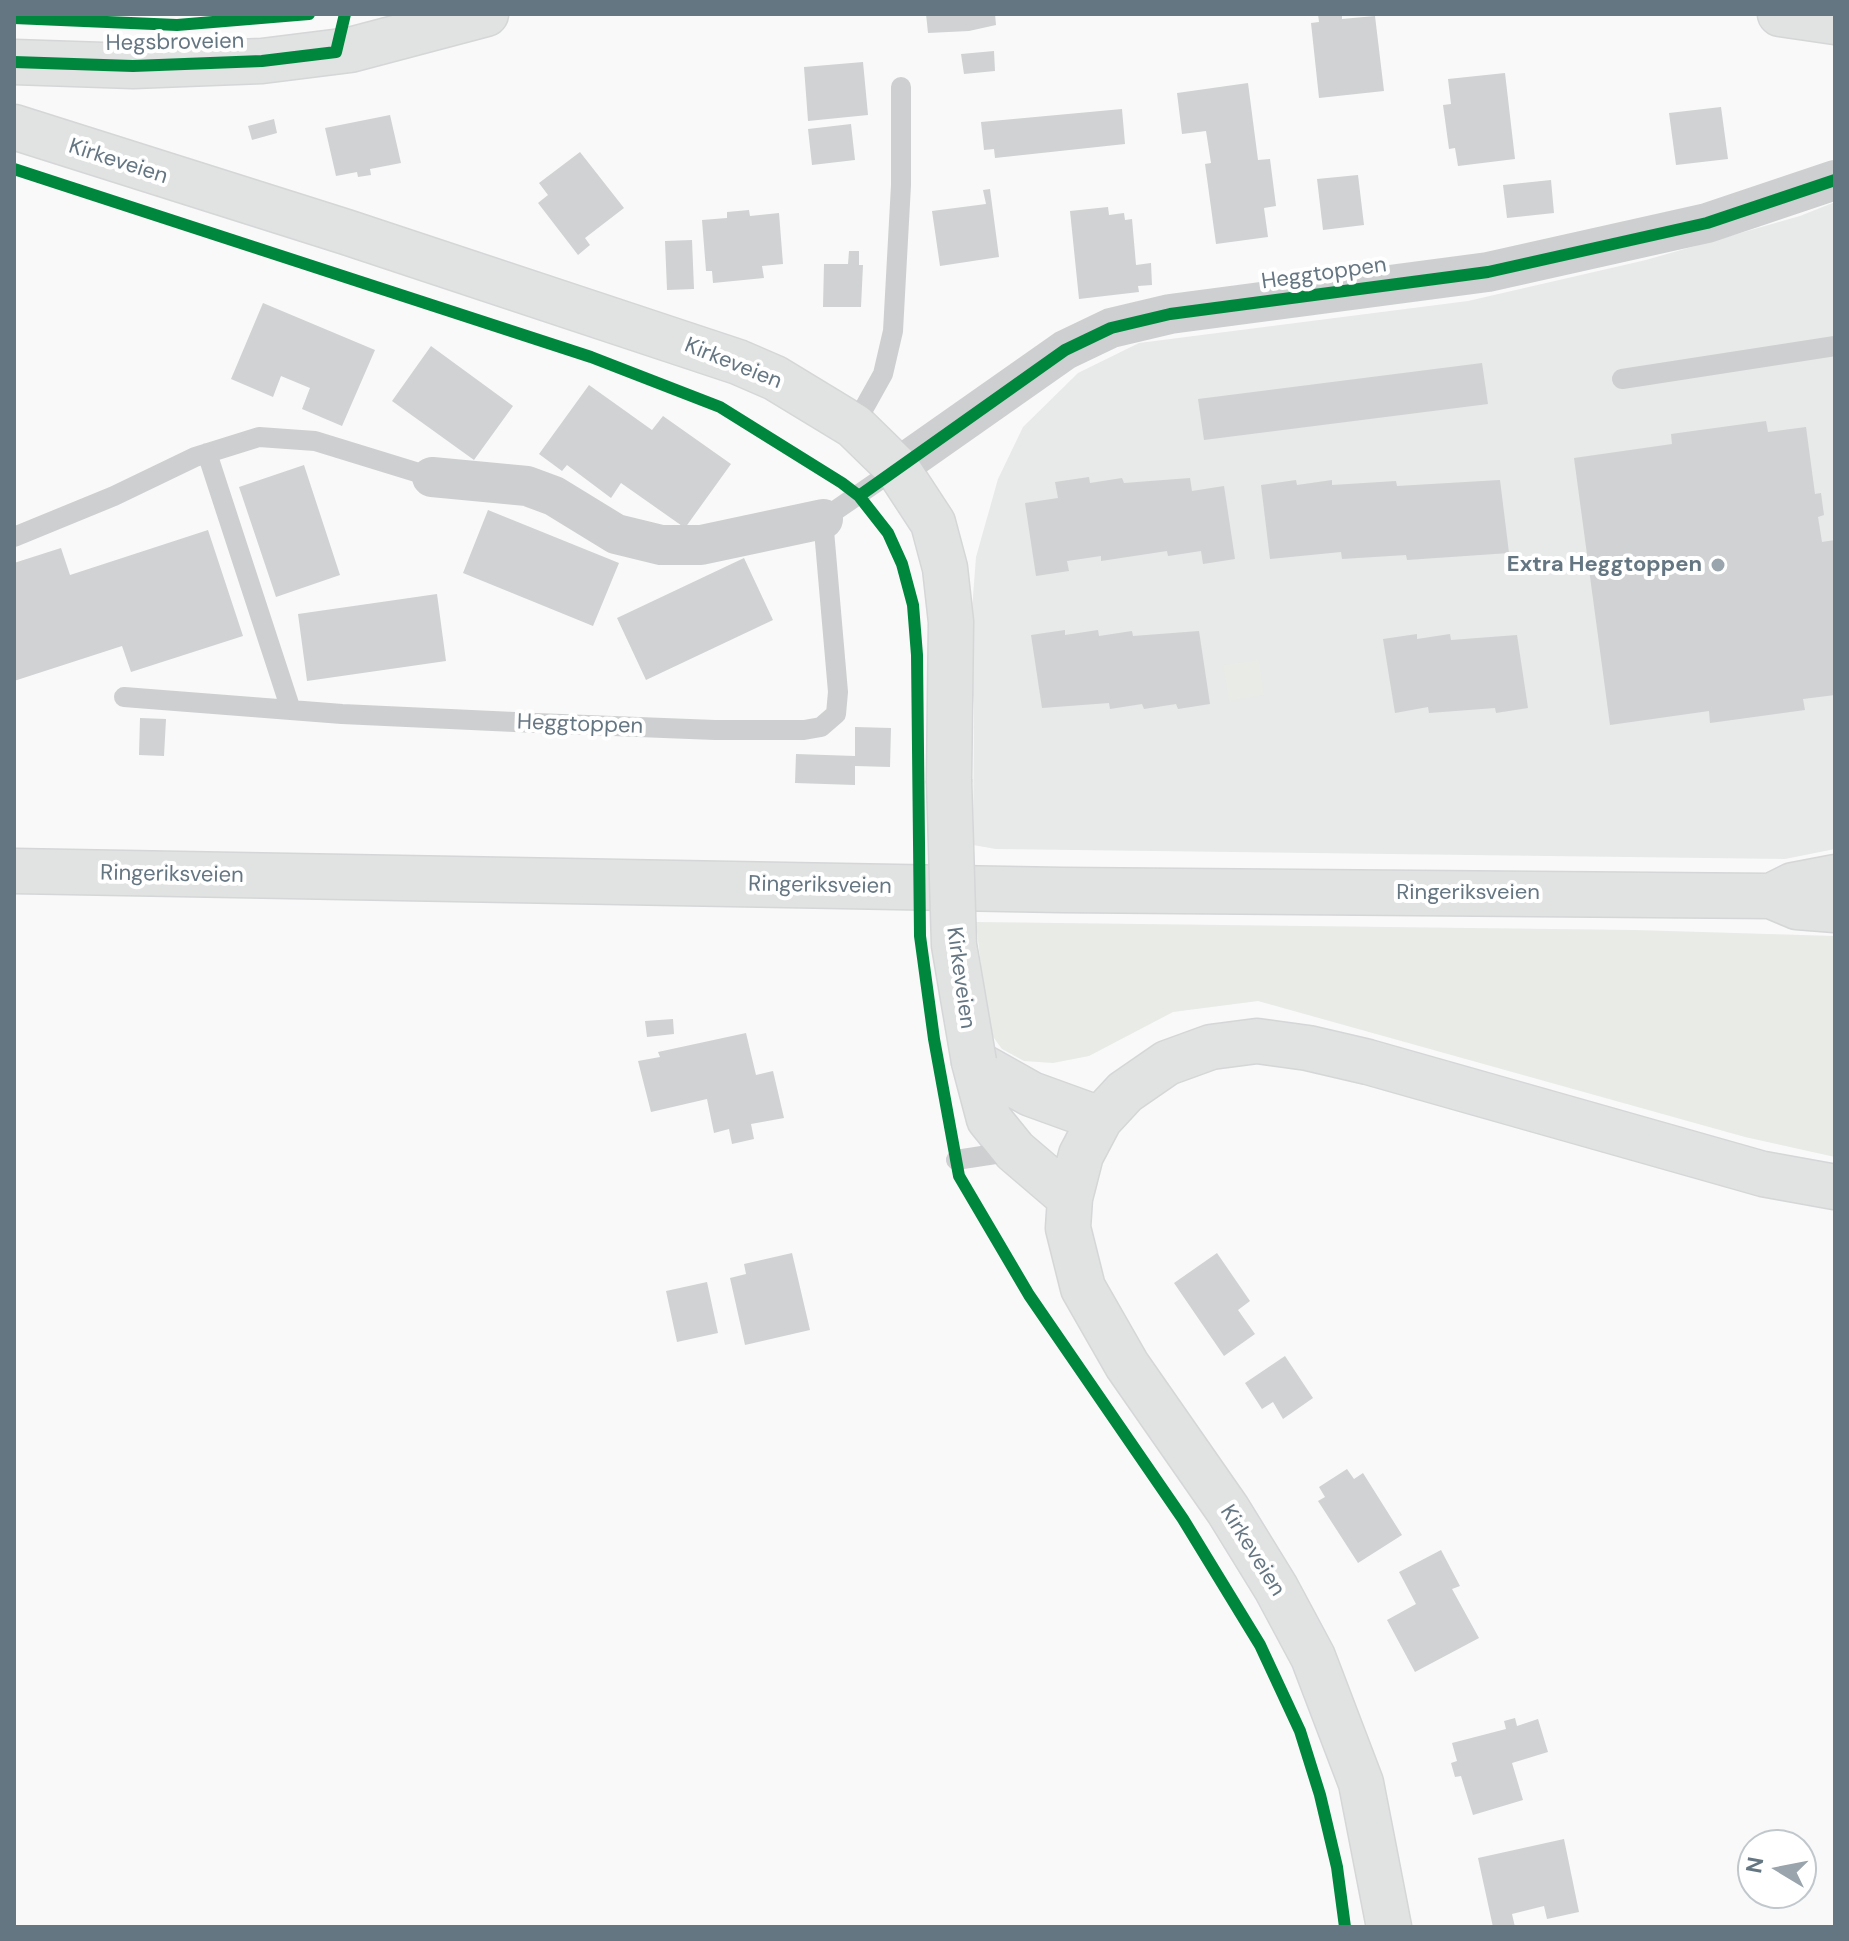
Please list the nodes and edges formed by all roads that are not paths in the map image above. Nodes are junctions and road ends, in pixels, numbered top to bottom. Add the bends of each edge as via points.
1 (486, 14) edge
2 (1780, 14) edge
3 (1835, 22) edge
4 (14, 62) edge
5 (901, 87) dead end
6 (14, 127) edge
7 (1835, 180) edge
8 (1835, 346) edge
9 (1622, 379) dead end
10 (854, 426) junction
11 (207, 453) junction
12 (897, 468) junction
13 (432, 477) joint
14 (823, 519) junction
15 (14, 537) edge
16 (124, 697) dead end
17 (291, 710) junction
18 (14, 871) edge
19 (1835, 877) edge
20 (1771, 896) junction
21 (1835, 910) edge
22 (974, 1062) junction
23 (1100, 1119) junction
24 (1015, 1151) junction
25 (956, 1160) dead end
26 (1835, 1187) edge
27 (1070, 1198) junction
28 (1389, 1927) edge

1 - 4 main road, Hegsbroveien via 350,50 262,61 133,66
2 - 3 main road
5 - 10 lane via 893,331 883,374
6 - 10 main road, Kirkeveien via 738,362
7 - 12 street, Heggtoppen via 1707,223 1488,272 1170,314 1111,328 1065,350
8 - 9 lane
10 - 12 main road, Kirkeveien
11 - 13 lane via 259,437 315,441
11 - 15 lane
11 - 17 lane
12 - 14 lane, Heggtoppen
12 - 22 main road, Kirkeveien, bridge via 933,523 945,568 951,622 953,932
13 - 14 street, Heggtoppen via 527,486 554,496 616,534 661,545 701,545
14 - 17 lane, Heggtoppen via 838,692 836,714 821,727 715,730
16 - 17 lane, Heggtoppen
18 - 20 main road, Ringeriksveien
19 - 20 main road, Ringeriksveien via 1793,885
20 - 21 main road, Ringeriksveien via 1797,907
22 - 23 main road via 1031,1094
22 - 24 main road, Kirkeveien via 989,1119
23 - 26 main road, Kirkeveien via 1125,1092 1167,1063 1211,1047 1257,1041 1368,1062 1763,1174
23 - 27 main road, Kirkeveien via 1081,1155
24 - 25 lane
24 - 27 main road, Kirkeveien
27 - 28 main road, Kirkeveien via 1068,1228 1075,1263 1092,1308 1228,1510 1313,1657 1361,1783

